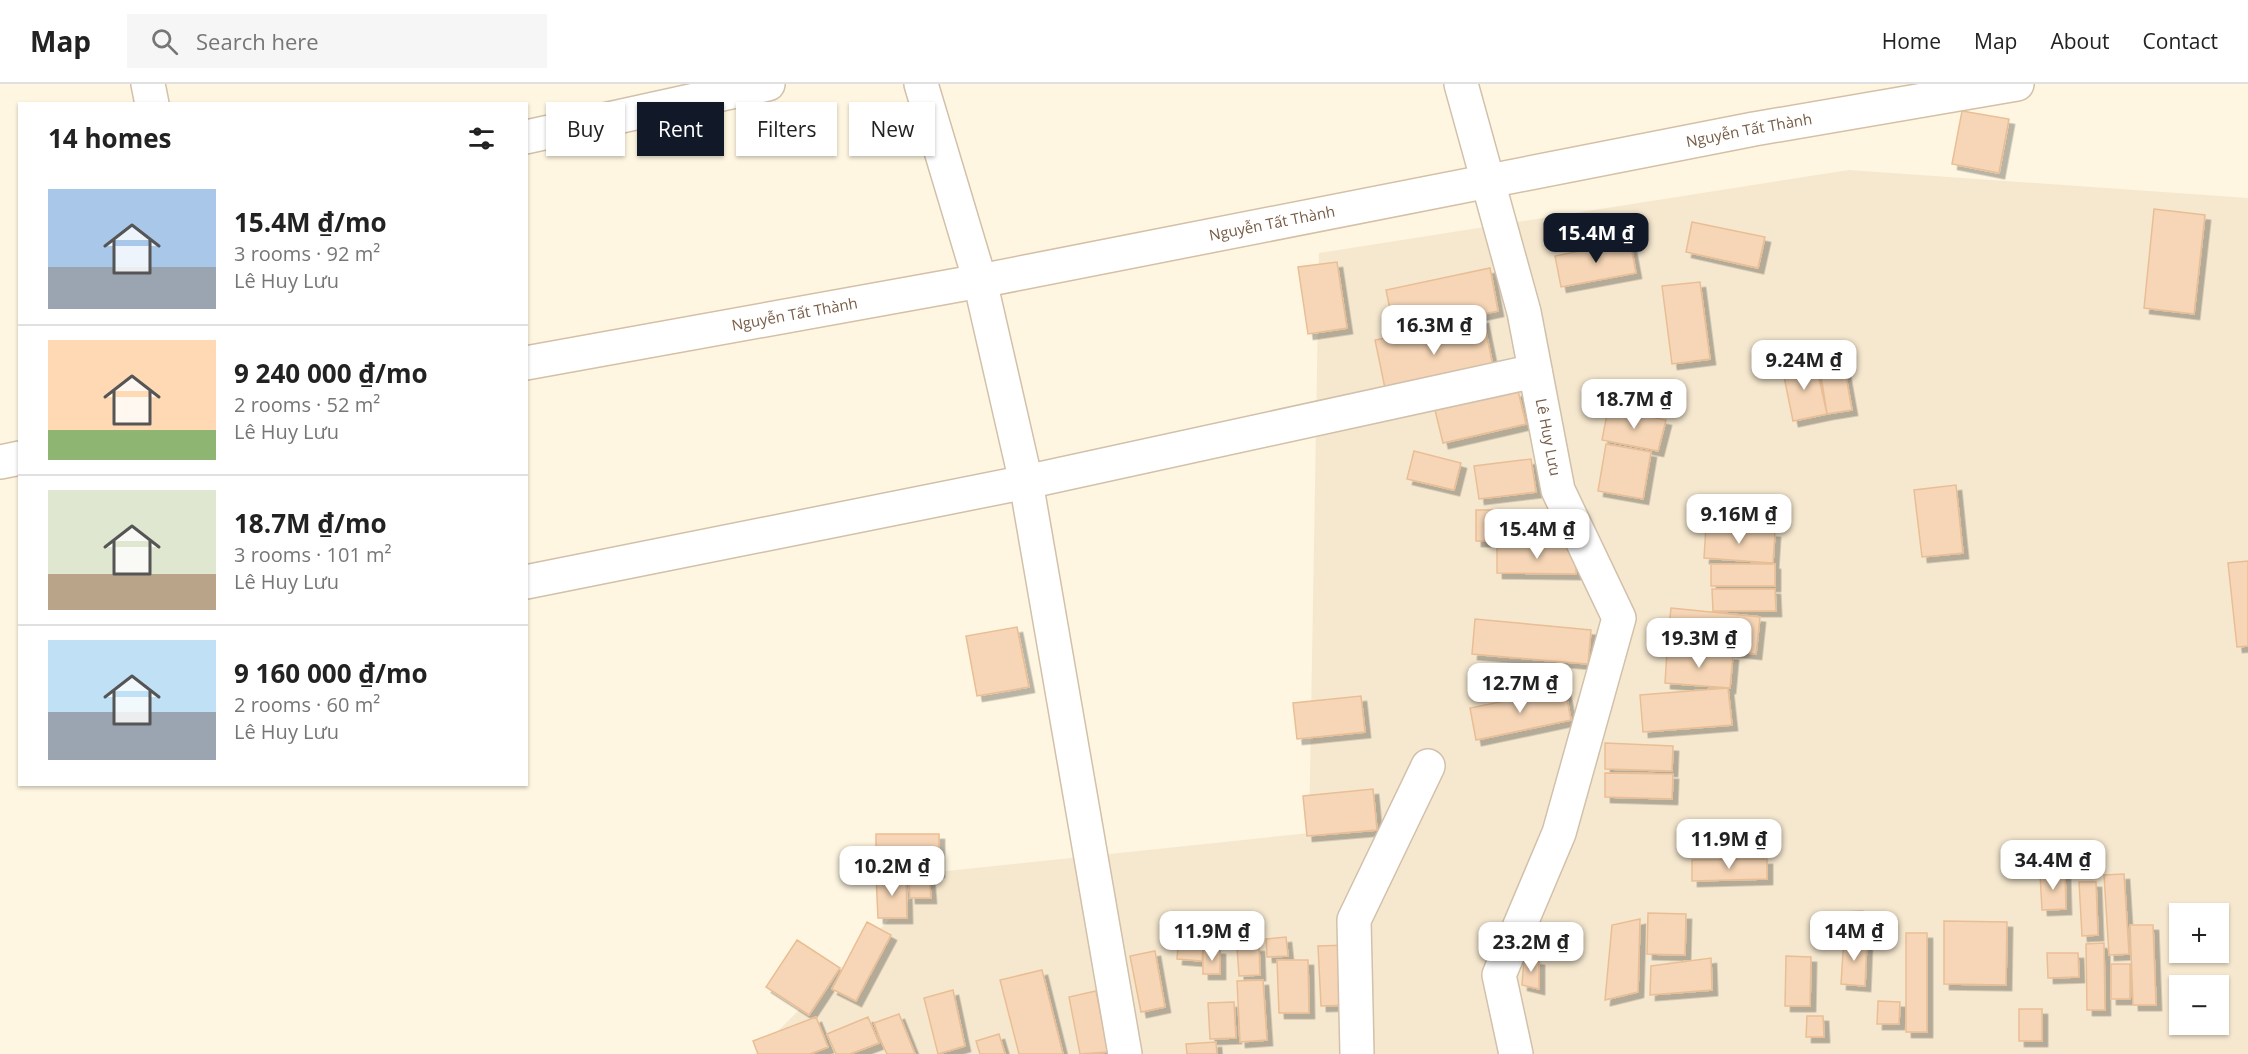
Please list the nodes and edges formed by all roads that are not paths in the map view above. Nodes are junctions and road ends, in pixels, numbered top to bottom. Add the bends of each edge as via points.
1 (148, 84) edge
2 (768, 84) edge
3 (921, 84) edge
4 (1461, 84) edge
5 (2017, 84) edge
6 (152, 102) edge
7 (528, 137) edge
8 (1488, 183) junction
9 (980, 281) junction
10 (528, 363) edge
11 (1535, 371) junction
12 (18, 458) edge
13 (0, 462) edge
14 (1026, 482) junction
15 (528, 582) edge
16 (1428, 766) dead end
17 (1125, 1054) edge
18 (1358, 1054) edge
19 (1516, 1054) edge

1 - 6 street
2 - 7 street
3 - 9 street
4 - 8 street, Lê Huy Lưu
5 - 8 street, Nguyễn Tất Thành via 1754,129
8 - 9 street, Nguyễn Tất Thành
8 - 11 street, Lê Huy Lưu via 1524,312
9 - 10 street, Nguyễn Tất Thành
9 - 14 street
11 - 14 street
11 - 19 street, Lê Huy Lưu via 1558,490 1618,618 1559,832 1499,975
12 - 13 street
14 - 15 street
14 - 17 street
16 - 18 street via 1354,921

